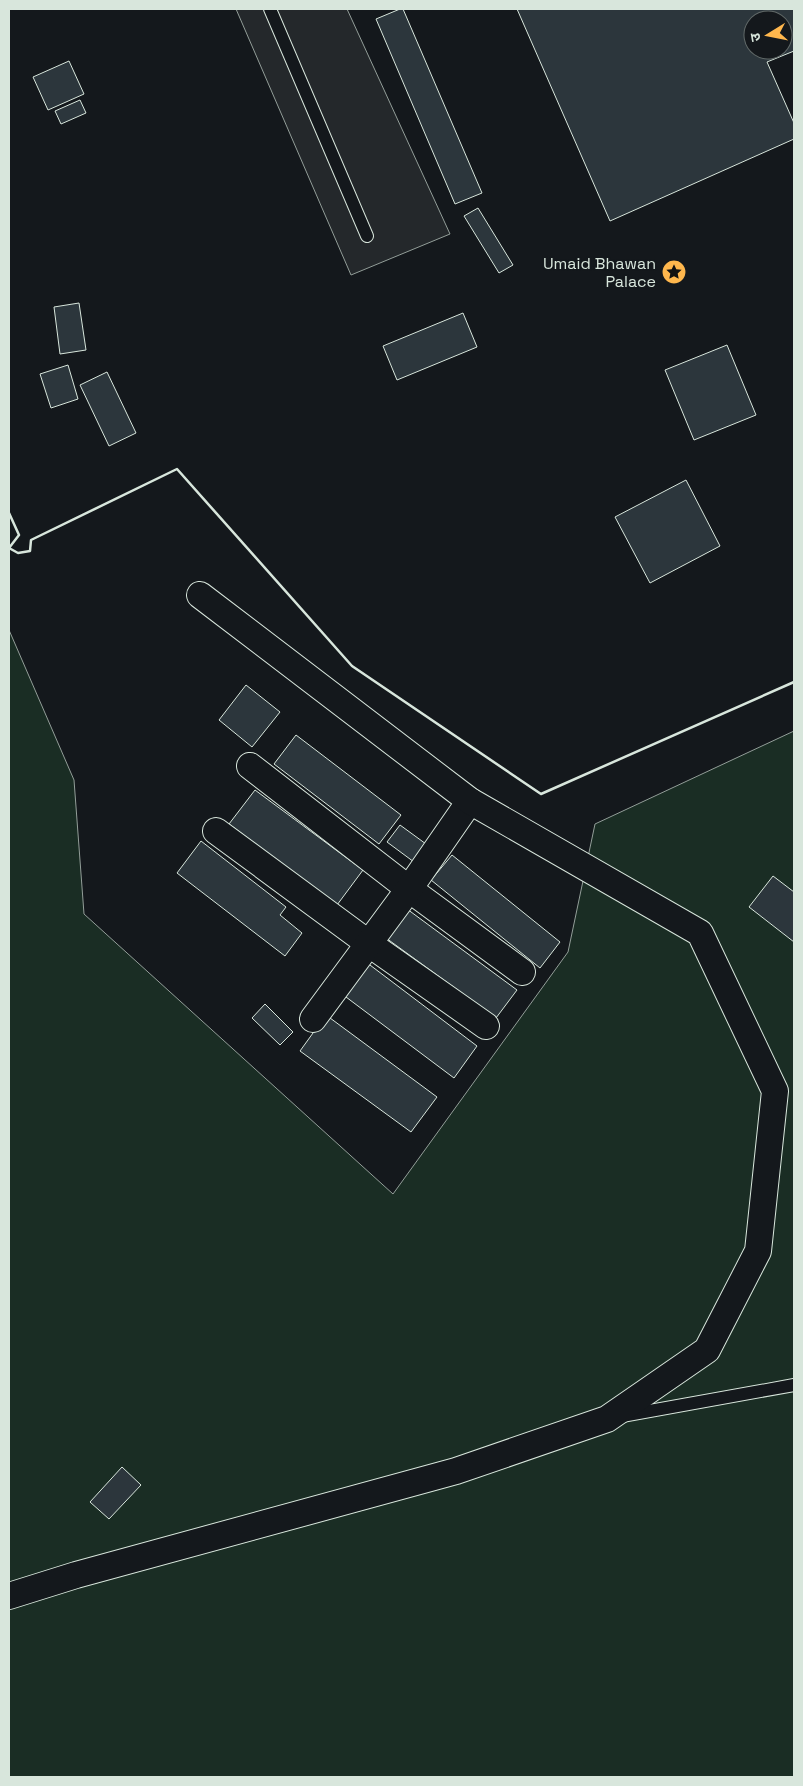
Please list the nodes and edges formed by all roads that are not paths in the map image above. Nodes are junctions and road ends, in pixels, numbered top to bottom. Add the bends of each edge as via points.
1 (270, 9) edge
2 (367, 236) dead end
3 (200, 594) dead end
4 (250, 766) dead end
5 (470, 801) junction
6 (216, 831) dead end
7 (409, 889) junction
8 (368, 943) junction
9 (522, 972) dead end
10 (313, 1020) dead end
11 (486, 1026) dead end
12 (794, 1385) edge
13 (607, 1419) junction
14 (9, 1596) edge

1 - 2 lane
3 - 5 street
4 - 7 street
5 - 7 street
5 - 13 street via 700,933 775,1091 758,1251 707,1350
6 - 8 street
7 - 8 street
7 - 9 street
8 - 10 street
8 - 11 street
12 - 13 lane
13 - 14 street via 456,1471

